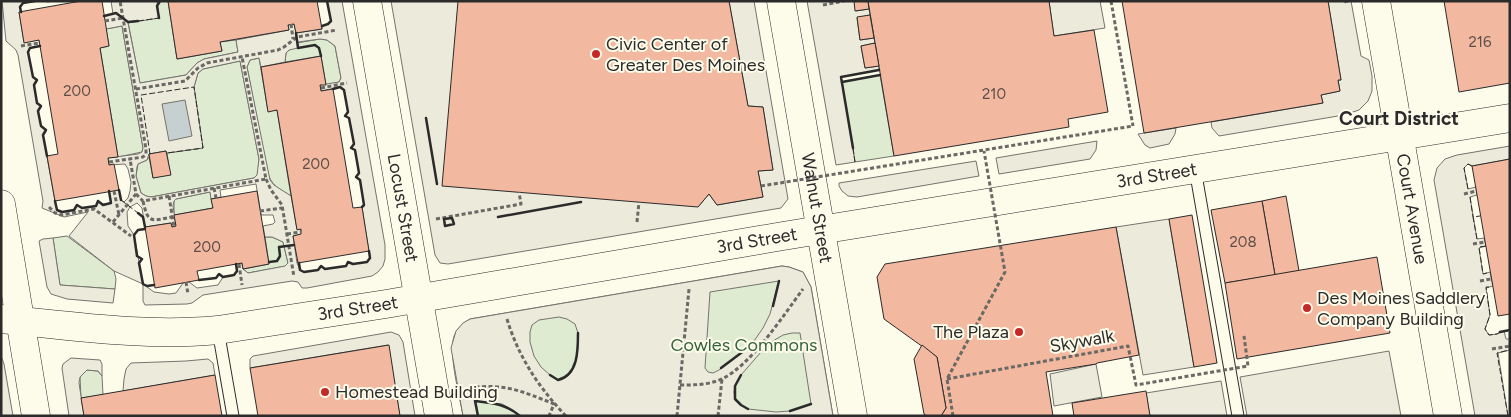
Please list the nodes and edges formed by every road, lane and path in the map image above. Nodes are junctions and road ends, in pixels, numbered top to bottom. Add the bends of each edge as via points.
1 (120, 1) edge
2 (366, 1) edge
3 (781, 1) edge
4 (844, 1) edge
5 (1111, 1) edge
6 (1376, 1) edge
7 (823, 5) dead end
8 (123, 18) junction
9 (105, 21) dead end
10 (291, 24) dead end
11 (337, 30) dead end
12 (294, 39) junction
13 (39, 43) dead end
14 (21, 46) dead end
15 (242, 56) junction
16 (347, 83) dead end
17 (320, 88) dead end
18 (136, 89) junction
19 (1510, 118) edge
20 (1399, 136) junction
21 (984, 150) junction
22 (130, 159) junction
23 (109, 162) dead end
24 (1195, 169) junction
25 (266, 179) junction
26 (761, 186) dead end
27 (214, 188) junction
28 (114, 191) dead end
29 (1476, 191) dead end
30 (519, 192) dead end
31 (136, 194) junction
32 (1464, 194) dead end
33 (169, 196) junction
34 (216, 198) dead end
35 (143, 201) junction
36 (639, 202) dead end
37 (1, 204) edge
38 (49, 207) dead end
39 (282, 208) junction
40 (260, 211) dead end
41 (119, 215) junction
42 (172, 217) junction
43 (436, 219) dead end
44 (113, 222) junction
45 (637, 222) dead end
46 (174, 227) dead end
47 (821, 230) junction
48 (301, 232) dead end
49 (286, 234) junction
50 (131, 236) dead end
51 (1485, 242) dead end
52 (1473, 244) dead end
53 (239, 264) dead end
54 (294, 277) dead end
55 (1491, 279) dead end
56 (1480, 281) dead end
57 (186, 282) dead end
58 (242, 285) dead end
59 (689, 289) dead end
60 (802, 289) dead end
61 (188, 294) dead end
62 (418, 298) junction
63 (507, 318) dead end
64 (11, 320) edge
65 (218, 330) junction
66 (1244, 336) dead end
67 (1510, 346) edge
68 (1492, 349) dead end
69 (722, 379) junction
70 (947, 379) junction
71 (680, 385) junction
72 (469, 388) dead end
73 (554, 404) junction
74 (36, 416) edge
75 (233, 416) edge
76 (439, 416) edge
77 (549, 416) edge
78 (566, 416) edge
79 (677, 416) edge
80 (718, 416) edge
81 (853, 416) edge
82 (953, 416) edge
83 (1238, 416) edge
84 (1448, 416) edge

1 - 8 path
2 - 62 main road, Locust Street
3 - 47 main road, Walnut Street
4 - 7 path
5 - 21 path, bridge via 1133,126
6 - 20 main road, Court Avenue
8 - 9 path
8 - 18 path
10 - 12 path
11 - 12 path
12 - 15 path via 284,48
13 - 14 path
15 - 18 path via 207,64 185,81
15 - 25 path
16 - 17 path
18 - 22 path via 146,154
19 - 20 main road, 3rd Street
20 - 24 main road, 3rd Street
20 - 84 main road, Court Avenue
21 - 26 path, bridge
21 - 70 path, bridge via 1004,272
22 - 23 path
22 - 31 path
24 - 47 main road, 3rd Street
24 - 83 lane
25 - 27 path
25 - 39 path
27 - 33 path
27 - 34 path
28 - 41 path
29 - 32 path
30 - 43 path via 521,204
31 - 35 path
31 - 41 path
33 - 35 path
33 - 42 path
35 - 42 path via 150,220
36 - 45 path
37 - 64 main road
38 - 44 path via 61,215 94,209
39 - 40 path
39 - 49 path
41 - 44 path
42 - 46 path
44 - 50 path
47 - 62 main road, 3rd Street
47 - 81 main road, Walnut Street
48 - 49 path
49 - 54 path
51 - 52 path
53 - 58 path
55 - 56 path
57 - 61 path
59 - 71 path
60 - 69 path via 769,335
62 - 65 main road, 3rd Street
62 - 76 main road, Locust Street
63 - 73 path via 534,377
64 - 65 main road, 3rd Street via 153,332
64 - 74 main road
65 - 75 lane
66 - 70 path, Skywalk, bridge via 1248,366 1136,385 1128,346
67 - 68 path
69 - 71 path via 702,385
69 - 80 path
70 - 82 path, bridge
71 - 79 path
72 - 73 path via 504,387
73 - 77 path
73 - 78 path

